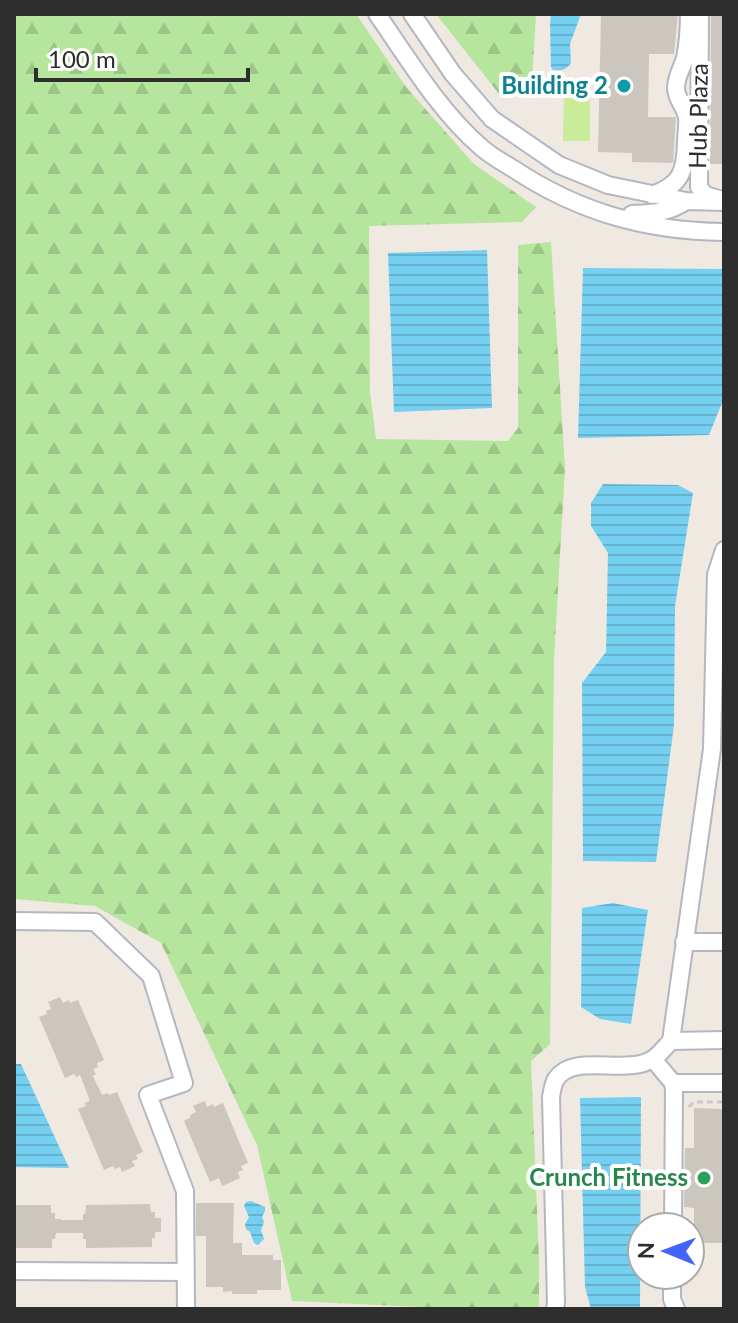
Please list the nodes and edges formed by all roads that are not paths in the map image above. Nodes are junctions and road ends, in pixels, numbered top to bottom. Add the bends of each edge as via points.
1 (377, 14) edge
2 (412, 14) edge
3 (689, 14) edge
4 (700, 14) edge
5 (692, 63) junction
6 (682, 106) junction
7 (700, 107) junction
8 (699, 187) junction
9 (652, 195) junction
10 (686, 201) junction
11 (724, 202) edge
12 (607, 215) junction
13 (724, 232) edge
14 (724, 550) edge
15 (719, 631) edge
16 (14, 921) edge
17 (684, 942) junction
18 (724, 942) edge
19 (724, 1040) edge
20 (671, 1041) junction
21 (653, 1059) junction
22 (673, 1083) junction
23 (724, 1083) edge
24 (673, 1211) edge
25 (14, 1271) edge
26 (186, 1272) junction
27 (186, 1309) edge
28 (555, 1309) edge

1 - 12 street via 446,112 483,149 529,180
2 - 9 street via 492,119 559,165
3 - 5 street, Hub Plaza
4 - 5 street, Hub Plaza
5 - 6 street, Hub Plaza via 678,74
5 - 7 street, Hub Plaza
6 - 7 street
6 - 9 street, Hub Plaza via 687,117 685,164 673,185
7 - 8 street, Hub Plaza
8 - 10 street
8 - 11 street, Hub Plaza
9 - 10 street
10 - 11 street
10 - 12 street via 660,213
12 - 13 street via 674,230
14 - 15 street via 716,575
15 - 17 street via 712,749
16 - 26 street via 95,922 151,976 184,1083 148,1095 185,1191
17 - 18 street
17 - 20 street
19 - 20 street
20 - 21 street
21 - 22 street
21 - 28 street via 629,1066 565,1069 555,1081
22 - 23 street
22 - 24 street
25 - 26 street
26 - 27 street

